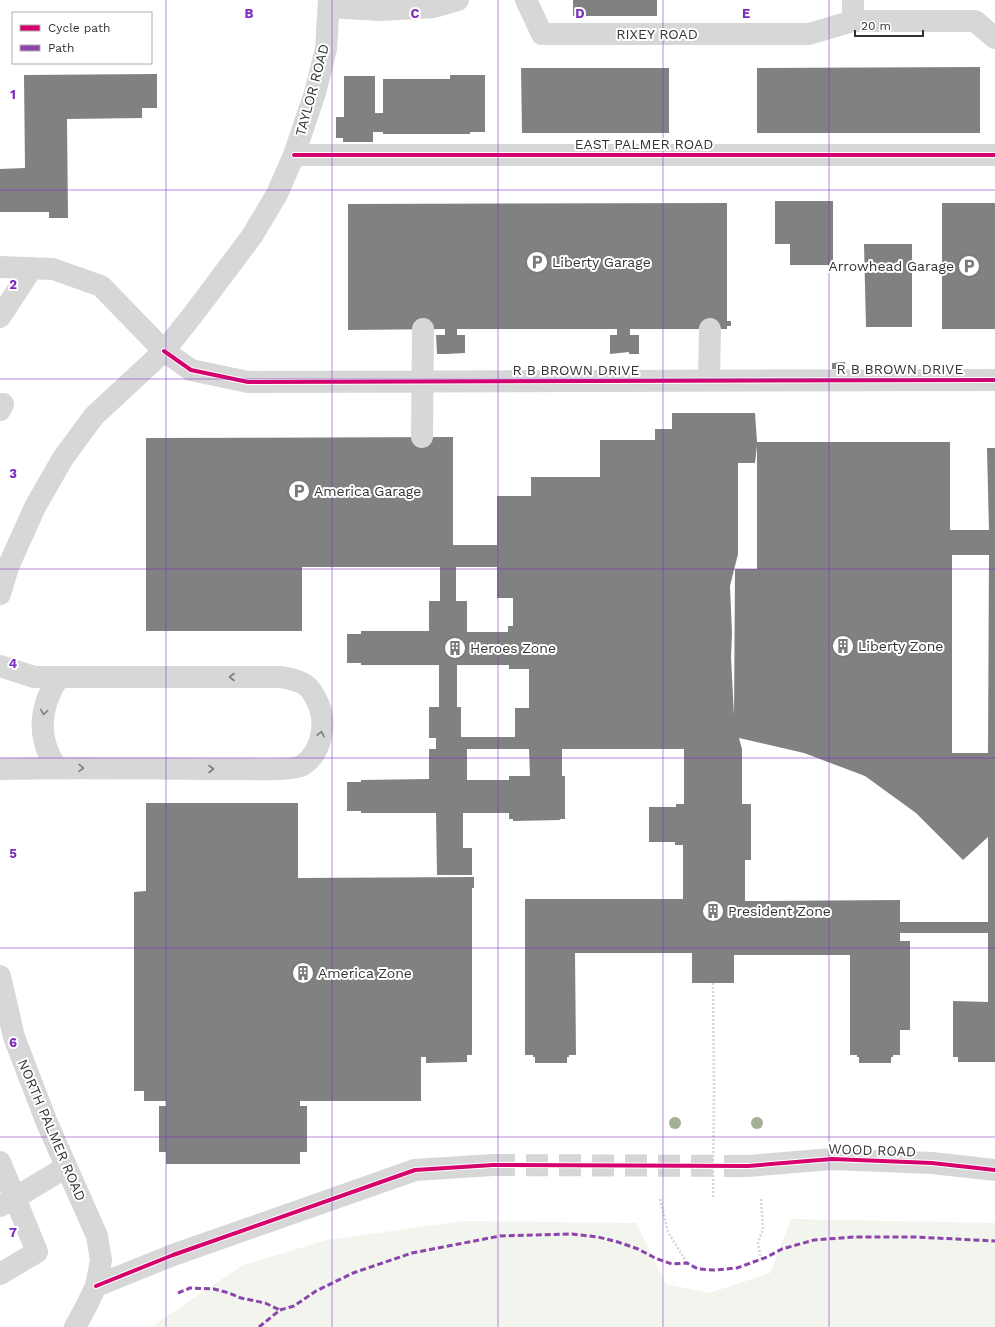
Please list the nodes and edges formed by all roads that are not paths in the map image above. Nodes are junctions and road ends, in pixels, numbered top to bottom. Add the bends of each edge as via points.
1 (458, 0) edge
2 (526, 0) edge
3 (329, 4) edge
4 (853, 10) edge
5 (995, 38) edge
6 (294, 155) junction
7 (995, 155) edge
8 (0, 267) edge
9 (32, 268) junction
10 (0, 317) edge
11 (422, 329) dead end
12 (710, 329) dead end
13 (164, 350) junction
14 (709, 380) junction
15 (995, 380) edge
16 (422, 381) junction
17 (0, 404) edge
18 (0, 410) edge
19 (422, 437) dead end
20 (0, 594) edge
21 (0, 666) edge
22 (59, 677) junction
23 (57, 768) junction
24 (0, 769) edge
25 (0, 976) edge
26 (0, 1162) edge
27 (493, 1165) tunnel mouth
28 (66, 1166) junction
29 (748, 1166) tunnel mouth
30 (995, 1170) edge
31 (7, 1202) edge
32 (10, 1262) edge
33 (0, 1274) edge
34 (96, 1286) junction
35 (75, 1327) edge

1 - 3 street via 434,8 381,10
2 - 4 street, RIXEY ROAD via 542,34 809,34
3 - 6 street, TAYLOR ROAD via 326,49 315,93
4 - 5 street via 975,21
6 - 7 street, EAST PALMER ROAD
6 - 13 street via 277,194 252,236
8 - 9 street, R B BROWN DRIVE
9 - 10 street
9 - 13 street, R B BROWN DRIVE via 53,269 101,286
11 - 16 street
12 - 14 street
13 - 16 street, R B BROWN DRIVE via 191,370 248,382
13 - 20 street via 94,416 63,458 35,507 8,568
14 - 15 street, R B BROWN DRIVE
14 - 16 street, R B BROWN DRIVE
16 - 19 street
17 - 18 street via 3,404
21 - 22 street via 34,677
22 -> 23 street via 50,690 44,708 42,729 49,757
23 -> 22 street via 284,769 302,766 312,756 320,742 323,725 321,710 314,693 302,681 281,677
23 - 24 street
25 - 28 street, NORTH PALMER ROAD via 14,1037
26 - 31 street
27 - 34 street via 415,1170 173,1255
28 - 31 street
28 - 34 street, NORTH PALMER ROAD via 97,1236 101,1260
29 - 30 street, WOOD ROAD via 832,1159 932,1163
31 - 32 street via 37,1252
32 - 33 street
34 - 35 street

